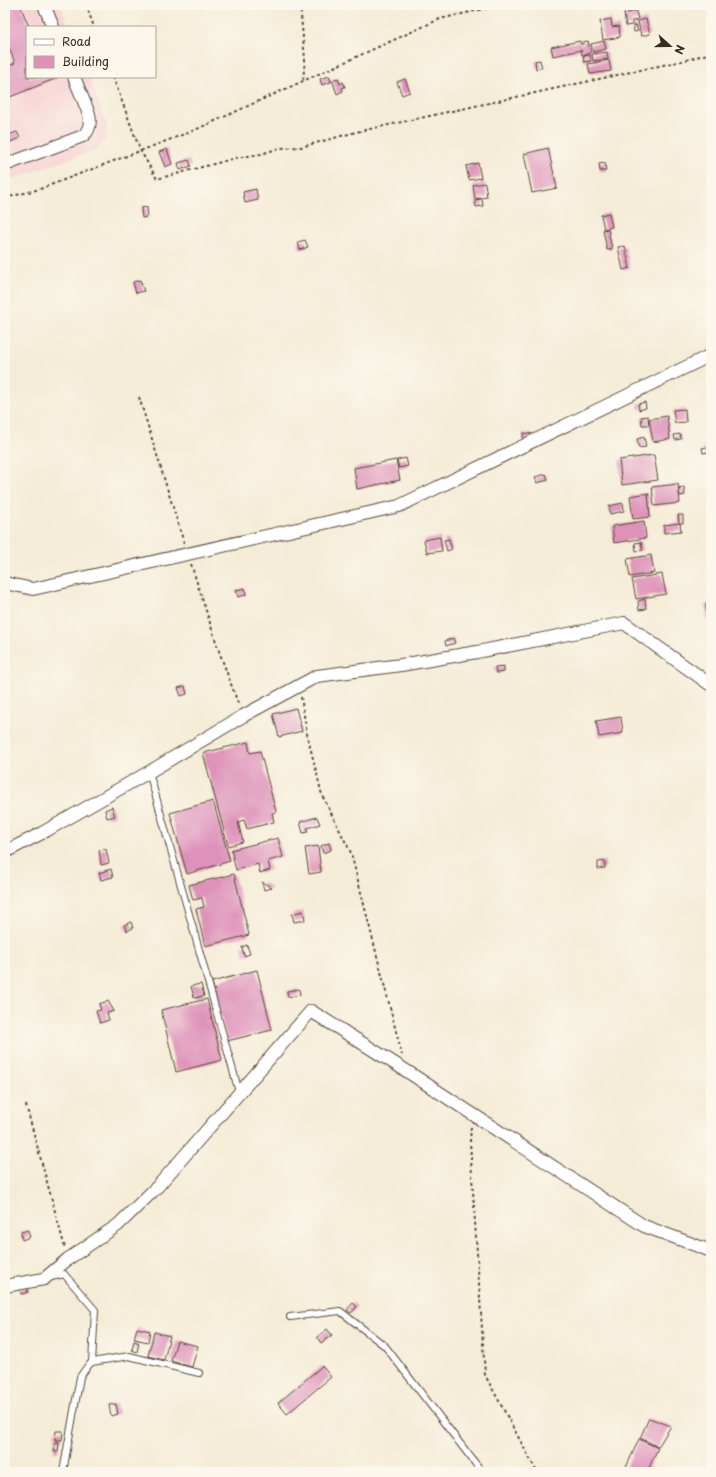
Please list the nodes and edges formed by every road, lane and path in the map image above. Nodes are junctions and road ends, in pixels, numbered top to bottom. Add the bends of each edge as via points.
1 (44, 5) edge
2 (86, 5) edge
3 (300, 5) edge
4 (501, 5) edge
5 (53, 26) edge
6 (94, 26) edge
7 (711, 53) edge
8 (74, 78) edge
9 (113, 78) edge
10 (303, 81) junction
11 (140, 150) junction
12 (5, 165) edge
13 (5, 198) edge
14 (711, 355) edge
15 (5, 583) edge
16 (711, 684) edge
17 (299, 686) junction
18 (150, 772) junction
19 (5, 852) edge
20 (405, 1070) junction
21 (239, 1092) junction
22 (26, 1105) dead end
23 (472, 1114) junction
24 (711, 1251) edge
25 (68, 1259) junction
26 (44, 1279) junction
27 (5, 1286) edge
28 (290, 1317) dead end
29 (92, 1362) junction
30 (199, 1373) dead end
31 (63, 1472) edge
32 (482, 1472) edge
33 (538, 1472) edge

1 - 5 street
2 - 6 path
3 - 10 path via 305,59
4 - 10 path via 440,19
7 - 11 path via 356,132 302,147 280,148 236,158 157,179
8 - 12 street via 90,114 91,121 87,133
9 - 11 path
10 - 11 path via 195,130
11 - 13 path via 40,189
14 - 15 street via 399,506 33,589
16 - 17 street via 624,623 477,652 317,676
17 - 18 street via 243,716
17 - 20 path via 307,734 322,794 351,853
18 - 19 street
18 - 21 lane
20 - 21 street via 311,1011
20 - 23 street
21 - 25 street via 152,1192 118,1225
22 - 25 path
23 - 24 street via 644,1226
23 - 33 path via 471,1155 485,1375
25 - 26 street
26 - 27 street
26 - 29 lane via 64,1274 95,1310
28 - 32 lane via 340,1311 384,1346
29 - 30 lane via 129,1356
29 - 31 lane via 80,1377

